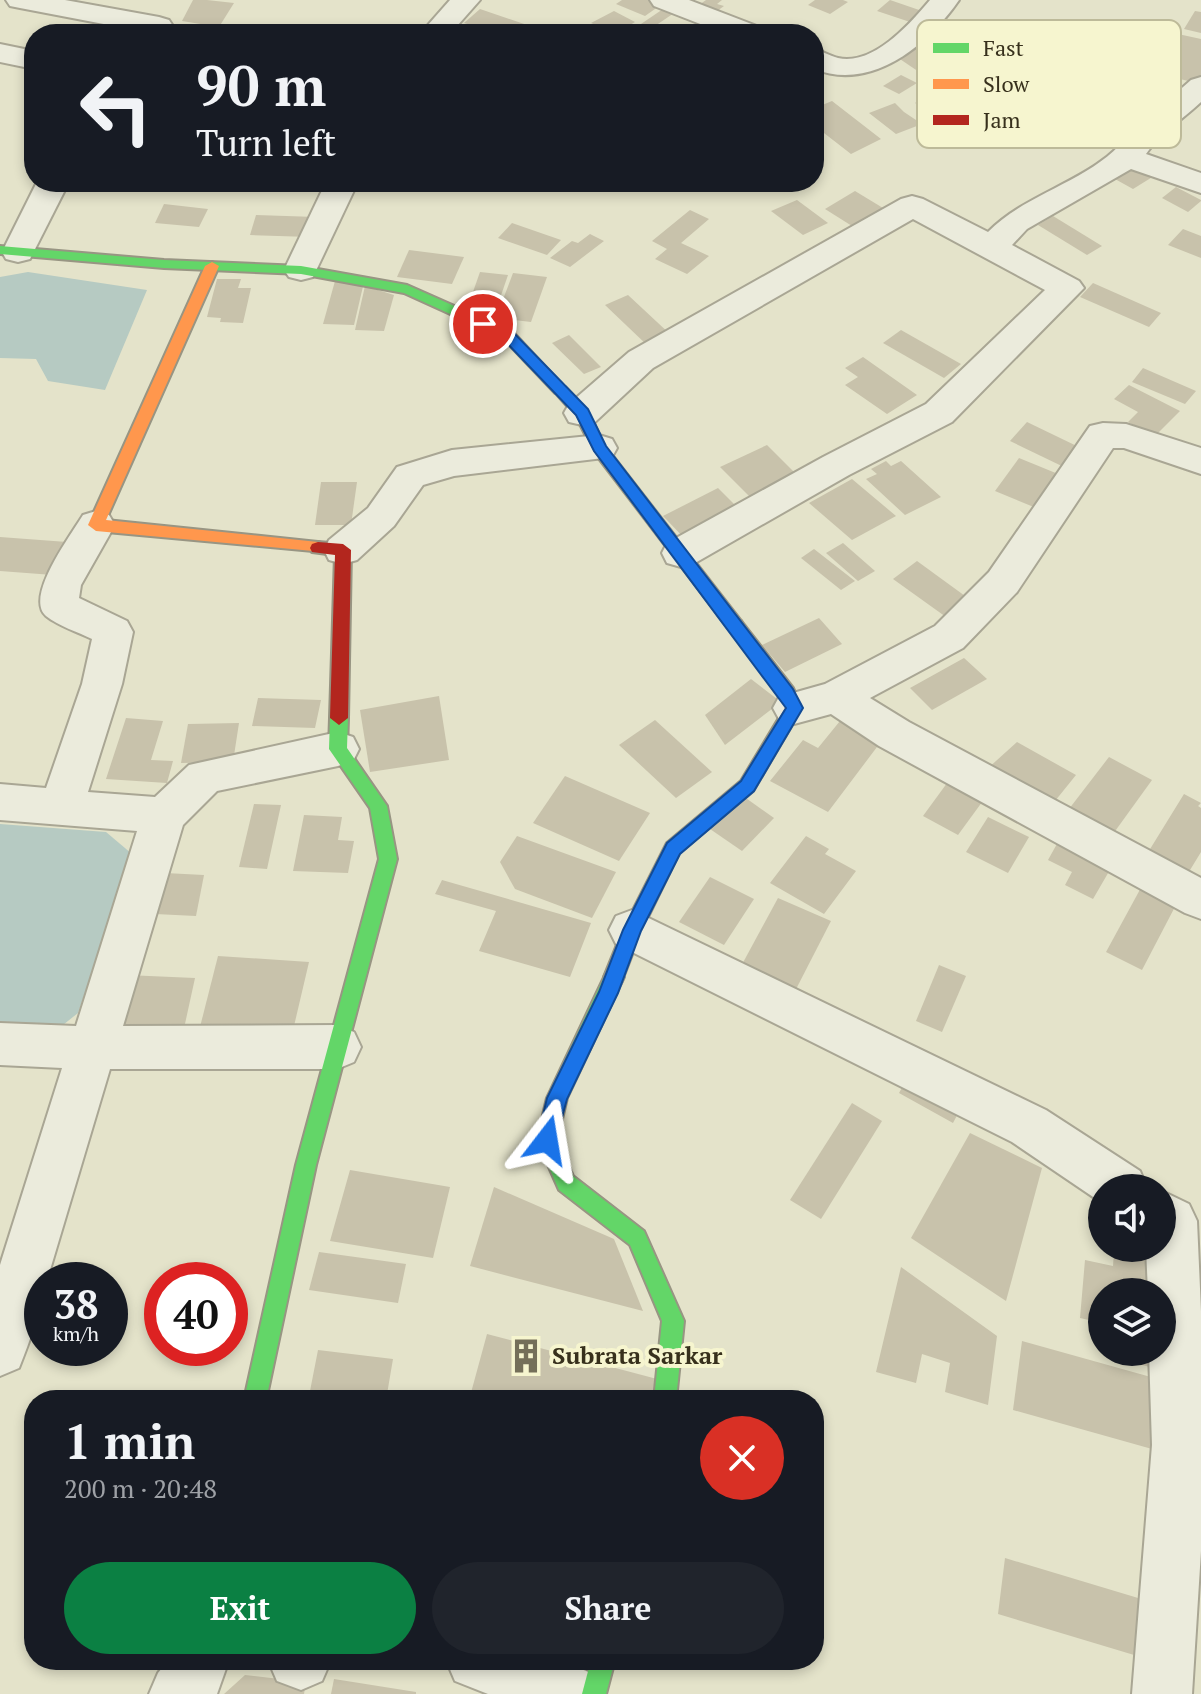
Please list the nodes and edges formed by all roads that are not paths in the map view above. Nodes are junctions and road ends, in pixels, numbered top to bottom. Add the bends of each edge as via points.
1 (20, 0) edge
2 (178, 0) edge
3 (466, 0) edge
4 (945, 0) edge
5 (672, 1) edge
6 (927, 20) edge
7 (128, 24) edge
8 (160, 24) edge
9 (443, 24) edge
10 (728, 24) edge
11 (917, 32) edge
12 (0, 53) edge
13 (24, 58) edge
14 (824, 62) edge
15 (1201, 86) edge
16 (1181, 105) edge
17 (1135, 148) edge
18 (1128, 158) junction
19 (1201, 184) edge
20 (47, 192) edge
21 (337, 192) edge
22 (992, 247) junction
23 (9, 251) edge
24 (212, 266) junction
25 (301, 270) junction
26 (582, 413) junction
27 (599, 448) junction
28 (1201, 461) edge
29 (96, 525) junction
30 (343, 550) junction
31 (681, 553) junction
32 (836, 697) junction
33 (794, 708) junction
34 (338, 749) junction
35 (0, 802) edge
36 (61, 807) junction
37 (164, 816) junction
38 (1201, 900) edge
39 (632, 930) junction
40 (0, 1044) edge
41 (337, 1047) junction
42 (93, 1048) junction
43 (1101, 1174) edge
44 (1178, 1222) edge
45 (0, 1349) edge
46 (257, 1390) edge
47 (666, 1390) edge
48 (197, 1670) edge
49 (504, 1670) edge
50 (600, 1670) edge
51 (179, 1694) edge
52 (570, 1694) edge
53 (594, 1694) edge
54 (1162, 1694) edge

1 - 7 street
2 - 8 street
3 - 9 street
4 - 6 street
5 - 10 street
11 - 14 street via 870,62 837,67
12 - 13 street
15 - 16 street
17 - 18 street
18 - 19 street
18 - 22 street via 1016,222
20 - 23 street
21 - 25 street
22 - 26 street via 912,206 641,360
22 - 31 street via 1067,288 939,413
23 - 24 street
24 - 25 street
24 - 29 street
25 - 26 street via 407,289 508,335
26 - 27 street
27 - 30 street via 452,463 410,476 381,517
27 - 31 street
28 - 32 street via 1126,436 1103,435 1003,582 949,637
29 - 30 street
29 - 36 street via 61,585 59,605 113,632 102,684
30 - 34 street
31 - 33 street
32 - 33 street
32 - 38 street via 894,734
33 - 39 street via 747,786 673,848
34 - 37 street via 204,777
34 - 41 street via 378,806 388,859
35 - 36 street
36 - 37 street
37 - 42 street
39 - 43 street via 1029,1126
39 - 47 street via 557,1098 547,1140 566,1183 637,1238 673,1321
40 - 42 street
41 - 42 street
41 - 46 street
42 - 45 street
44 - 54 street via 1180,1445
48 - 51 street
49 - 52 street
50 - 53 street

